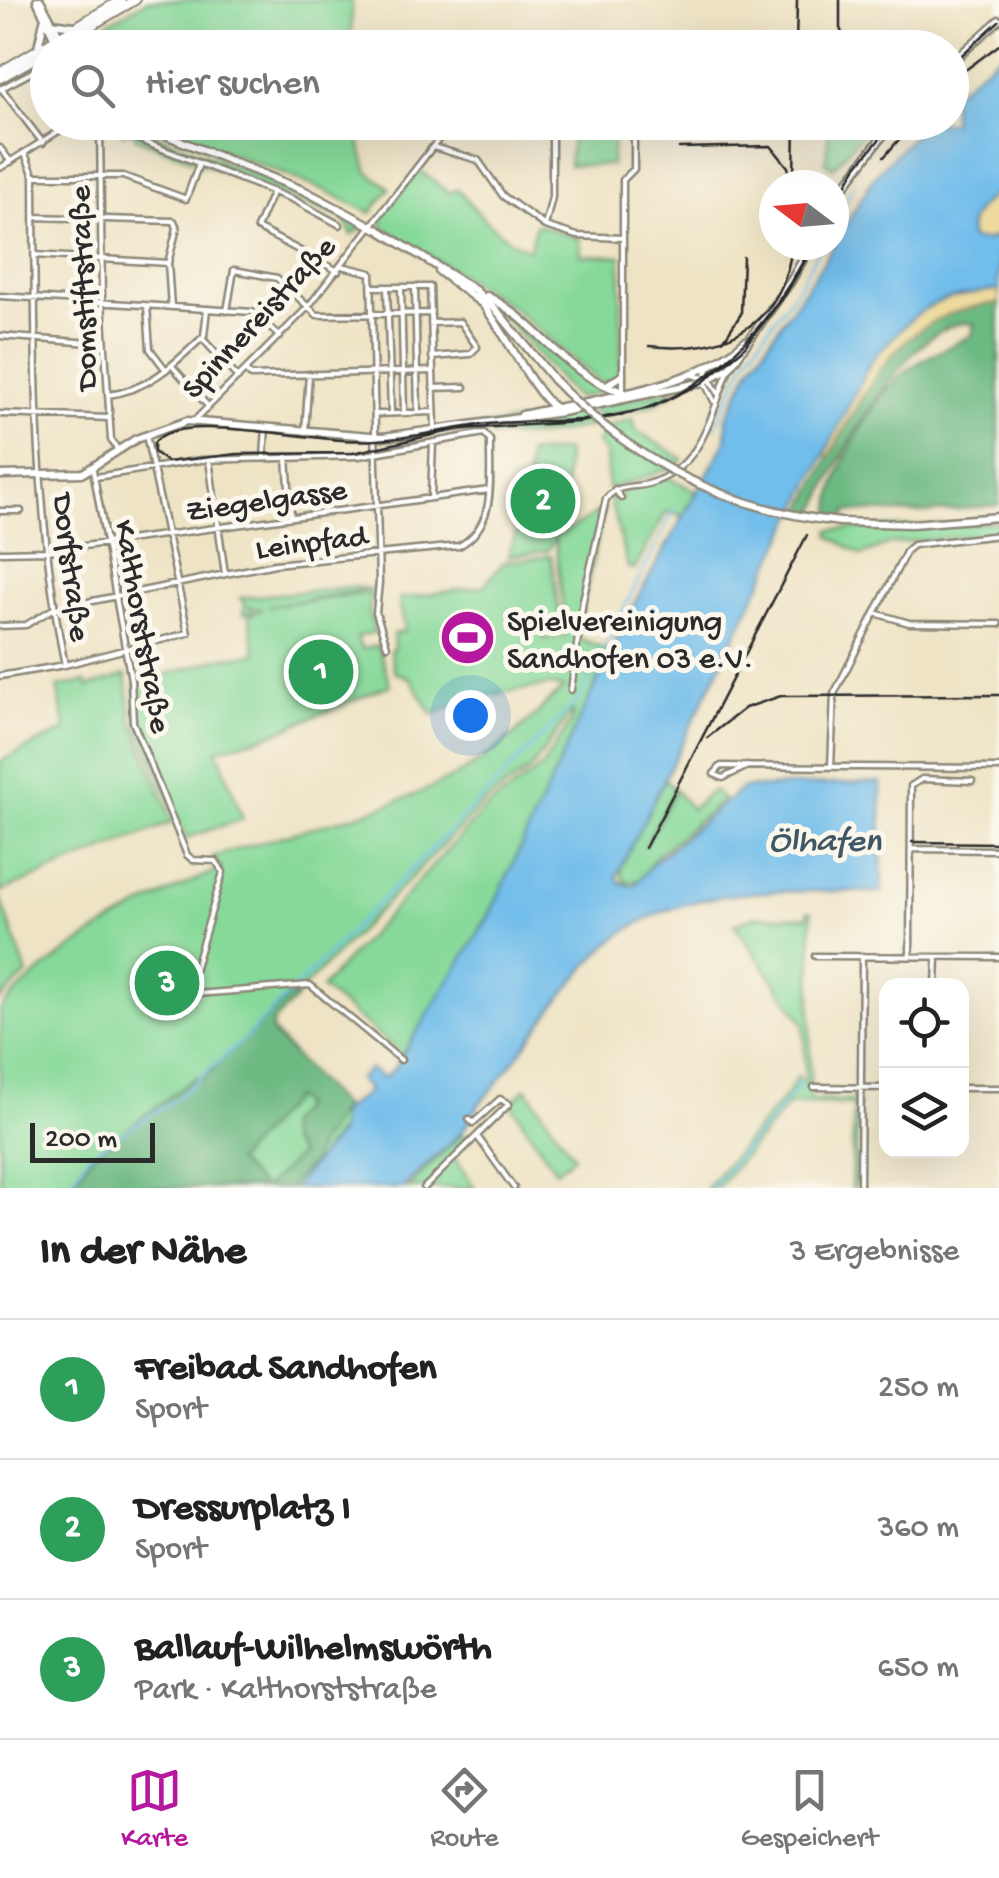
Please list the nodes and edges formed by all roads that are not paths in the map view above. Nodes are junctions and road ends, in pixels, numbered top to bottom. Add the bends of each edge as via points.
1 (39, 0) edge
2 (122, 0) edge
3 (135, 0) edge
4 (999, 20) edge
5 (48, 22) junction
6 (51, 30) edge
7 (51, 30) edge
8 (76, 30) junction
9 (969, 47) edge
10 (30, 59) edge
11 (30, 60) edge
12 (30, 74) edge
13 (0, 75) edge
14 (0, 89) edge
15 (30, 127) edge
16 (41, 140) edge
17 (48, 140) edge
18 (100, 140) edge
19 (139, 140) edge
20 (177, 140) edge
21 (438, 140) edge
22 (552, 140) edge
23 (634, 140) edge
24 (879, 140) edge
25 (43, 143) junction
26 (433, 147) junction
27 (0, 148) edge
28 (25, 154) junction
29 (11, 162) junction
30 (199, 164) junction
31 (0, 168) edge
32 (34, 176) junction
33 (99, 176) junction
34 (849, 180) edge
35 (273, 191) junction
36 (34, 217) junction
37 (100, 217) junction
38 (340, 225) dead end
39 (370, 225) junction
40 (545, 226) junction
41 (622, 238) junction
42 (34, 255) junction
43 (101, 258) junction
44 (801, 260) edge
45 (168, 262) junction
46 (434, 266) junction
47 (340, 268) junction
48 (415, 285) junction
49 (371, 286) junction
50 (387, 286) junction
51 (401, 286) junction
52 (475, 290) junction
53 (0, 296) edge
54 (34, 298) junction
55 (102, 302) junction
56 (481, 302) junction
57 (146, 306) junction
58 (171, 307) junction
59 (308, 307) junction
60 (207, 310) junction
61 (226, 311) junction
62 (416, 313) junction
63 (431, 313) junction
64 (372, 314) junction
65 (388, 314) junction
66 (402, 314) junction
67 (431, 323) junction
68 (761, 323) junction
69 (507, 324) junction
70 (0, 336) edge
71 (280, 337) junction
72 (202, 338) junction
73 (35, 339) junction
74 (104, 344) junction
75 (432, 356) junction
76 (710, 365) junction
77 (169, 368) junction
78 (729, 368) junction
79 (246, 371) junction
80 (417, 371) junction
81 (433, 371) junction
82 (374, 372) junction
83 (390, 372) junction
84 (403, 372) junction
85 (309, 374) junction
86 (689, 374) junction
87 (622, 376) junction
88 (238, 378) junction
89 (706, 380) junction
90 (603, 386) junction
91 (465, 387) dead end
92 (433, 388) junction
93 (538, 390) junction
94 (719, 394) junction
95 (624, 395) junction
96 (108, 396) junction
97 (715, 404) junction
98 (208, 405) junction
99 (558, 410) junction
100 (418, 412) junction
101 (434, 412) junction
102 (531, 412) junction
103 (391, 413) junction
104 (404, 413) junction
105 (0, 414) edge
106 (375, 414) junction
107 (38, 416) junction
108 (109, 418) junction
109 (506, 418) junction
110 (196, 420) junction
111 (266, 428) junction
112 (434, 428) junction
113 (305, 432) junction
114 (146, 436) junction
115 (375, 436) junction
116 (432, 442) junction
117 (118, 450) junction
118 (376, 452) junction
119 (264, 457) junction
120 (287, 457) junction
121 (209, 460) junction
122 (152, 466) junction
123 (0, 474) edge
124 (94, 474) junction
125 (40, 475) junction
126 (615, 489) junction
127 (489, 490) junction
128 (431, 498) junction
129 (621, 498) dead end
130 (377, 506) junction
131 (0, 511) edge
132 (21, 511) dead end
133 (291, 517) junction
134 (999, 517) edge
135 (218, 528) junction
136 (166, 534) junction
137 (999, 535) edge
138 (107, 542) junction
139 (48, 551) junction
140 (0, 552) edge
141 (378, 555) junction
142 (225, 574) junction
143 (177, 584) junction
144 (116, 596) junction
145 (53, 609) junction
146 (875, 613) junction
147 (999, 624) edge
148 (0, 626) edge
149 (387, 646) dead end
150 (125, 650) junction
151 (65, 665) junction
152 (0, 676) edge
153 (571, 690) dead end
154 (748, 766) junction
155 (831, 767) junction
156 (999, 768) edge
157 (972, 781) dead end
158 (911, 850) junction
159 (999, 850) edge
160 (815, 956) dead end
161 (862, 956) junction
162 (910, 956) junction
163 (936, 956) junction
164 (999, 957) edge
165 (936, 978) edge
166 (401, 1060) dead end
167 (814, 1087) dead end
168 (861, 1087) junction
169 (879, 1088) edge
170 (969, 1088) edge
171 (999, 1088) edge
172 (469, 1119) dead end
173 (477, 1136) junction
174 (424, 1188) edge
175 (514, 1188) edge
176 (860, 1188) edge

1 - 5 main road
2 - 8 main road
3 - 8 main road
4 - 9 main road
5 - 6 main road
5 - 7 main road
5 - 8 main road
10 - 13 main road
11 - 13 main road
12 - 14 street
14 - 15 street
16 - 25 street
17 - 25 street
18 - 33 street, Domstiftstraße
19 - 30 street
20 - 39 main road
21 - 26 street, Spinnereistraße
22 - 40 street
23 - 41 street via 634,169 623,180
24 - 34 main road
25 - 28 street
26 - 39 street, Spinnereistraße
26 - 40 street via 478,160 504,196
27 - 29 street
28 - 29 street
28 - 32 street
29 - 31 street
30 - 33 street via 186,199 123,176
30 - 35 street
32 - 33 street
32 - 36 street, Dorfstraße
33 - 37 street, Domstiftstraße
35 - 38 street
35 - 47 street via 257,228
36 - 37 street
36 - 42 street, Dorfstraße
37 - 43 street, Domstiftstraße
37 - 45 street via 174,222
39 - 46 main road
39 - 47 street, Spinnereistraße
40 - 41 street
41 - 87 street
42 - 43 street
42 - 54 street, Dorfstraße
43 - 45 street
43 - 55 street, Domstiftstraße
44 - 68 main road
45 - 58 street
46 - 52 main road
46 - 56 main road
47 - 49 street via 368,270
47 - 59 street, Spinnereistraße
48 - 51 street
48 - 62 street
48 - 63 street via 430,286
49 - 50 street
49 - 64 street
50 - 51 street
50 - 65 street
51 - 66 street
52 - 69 main road
52 - 90 main road via 512,311
53 - 54 street
54 - 55 street
54 - 73 street, Dorfstraße
55 - 57 street
55 - 74 street, Domstiftstraße
56 - 69 main road
56 - 93 main road
57 - 58 street
57 - 77 street via 150,350
58 - 60 street
59 - 61 street via 270,274 234,270
59 - 64 street via 319,316
59 - 71 street, Spinnereistraße
60 - 61 street
60 - 72 street
61 - 71 street via 253,312
62 - 63 street
62 - 66 street
62 - 80 street
63 - 67 street
64 - 65 street
64 - 82 street
65 - 66 street
65 - 83 street
66 - 84 street
67 - 75 street
67 - 75 street via 460,322 477,347 470,354
68 - 76 main road
68 - 78 main road
69 - 134 main road, bridge via 554,380 628,444 699,486 757,507 840,522
70 - 73 street
71 - 79 street, Spinnereistraße
72 - 77 street
72 - 88 street
73 - 74 street
73 - 107 street, Dorfstraße
74 - 96 street, Domstiftstraße
75 - 81 street
76 - 86 main road
76 - 89 street
77 - 96 street via 139,388
77 - 98 street
78 - 89 main road
78 - 94 street
79 - 85 street
79 - 88 street, Spinnereistraße
80 - 81 street
80 - 84 street
80 - 100 street
81 - 92 street
82 - 83 street
82 - 85 street
82 - 106 street
83 - 84 street
83 - 103 street
84 - 104 street
85 - 113 street
86 - 89 street
86 - 95 main road
87 - 90 main road
87 - 95 street
88 - 98 street, Spinnereistraße
89 - 94 street
89 - 95 main road
89 - 97 street
90 - 95 main road
91 - 92 street
92 - 101 street
93 - 99 main road
93 - 102 main road
94 - 97 street
95 - 99 main road
96 - 108 street, Domstiftstraße
97 - 126 street via 704,438 682,468
98 - 110 street, Spinnereistraße
99 - 102 main road
99 - 109 main road
100 - 101 street
100 - 104 street
101 - 112 street
102 - 109 main road
103 - 104 street
103 - 106 street
105 - 107 street
106 - 115 street
107 - 108 street
107 - 125 street, Dorfstraße
108 - 117 street, Domstiftstraße
109 - 112 main road
110 - 111 main road
110 - 114 main road, Spinnereistraße
111 - 113 main road
111 - 119 street
112 - 115 main road
113 - 115 main road
114 - 117 main road, Spinnereistraße
114 - 122 street
115 - 118 street
116 - 118 street
116 - 127 street, Leinpfad via 484,433 490,440
116 - 128 street
117 - 124 main road, Spinnereistraße
118 - 120 street
118 - 130 street
119 - 120 street
119 - 121 street
120 - 133 street
121 - 122 street
121 - 135 street
122 - 124 street
122 - 136 street
123 - 125 main road
124 - 125 main road
124 - 138 street, Kalthorststraße
125 - 139 street, Dorfstraße
126 - 129 street
126 - 153 street via 606,498 583,600
127 - 128 street, Ziegelgasse
127 - 141 street, Leinpfad via 486,515 468,540 447,549
128 - 130 street, Ziegelgasse
130 - 133 street, Ziegelgasse
130 - 141 street
131 - 132 street
133 - 135 street, Ziegelgasse
135 - 136 street, Ziegelgasse
135 - 142 street
136 - 138 street, Ziegelgasse
136 - 143 street
137 - 146 street via 910,546
138 - 139 street, Ziegelgasse
138 - 144 street, Kalthorststraße
139 - 140 street, Ziegelgasse
139 - 145 street, Dorfstraße
141 - 142 street, Leinpfad
141 - 149 street via 375,607
142 - 143 street, Leinpfad
143 - 144 street, Leinpfad
143 - 150 street via 188,633
144 - 145 street, Leinpfad
144 - 150 street, Kalthorststraße
145 - 148 street, Leinpfad via 26,625
145 - 151 street, Dorfstraße
146 - 147 street via 910,622
146 - 155 street via 834,694
150 - 151 street
150 - 166 street, Kalthorststraße via 133,722 187,855 216,861 222,872 189,988 196,994 306,984
151 - 152 street
154 - 154 street via 721,766 714,774 723,778
154 - 155 street
155 - 156 street
157 - 158 street via 913,783
158 - 159 street
158 - 162 street
160 - 161 street
161 - 162 street
161 - 168 street
162 - 163 street
163 - 164 street
163 - 165 street
167 - 168 street
168 - 169 street
168 - 176 street
170 - 171 street
172 - 173 street via 472,1124 500,1099 509,1104
173 - 174 street
173 - 175 street

